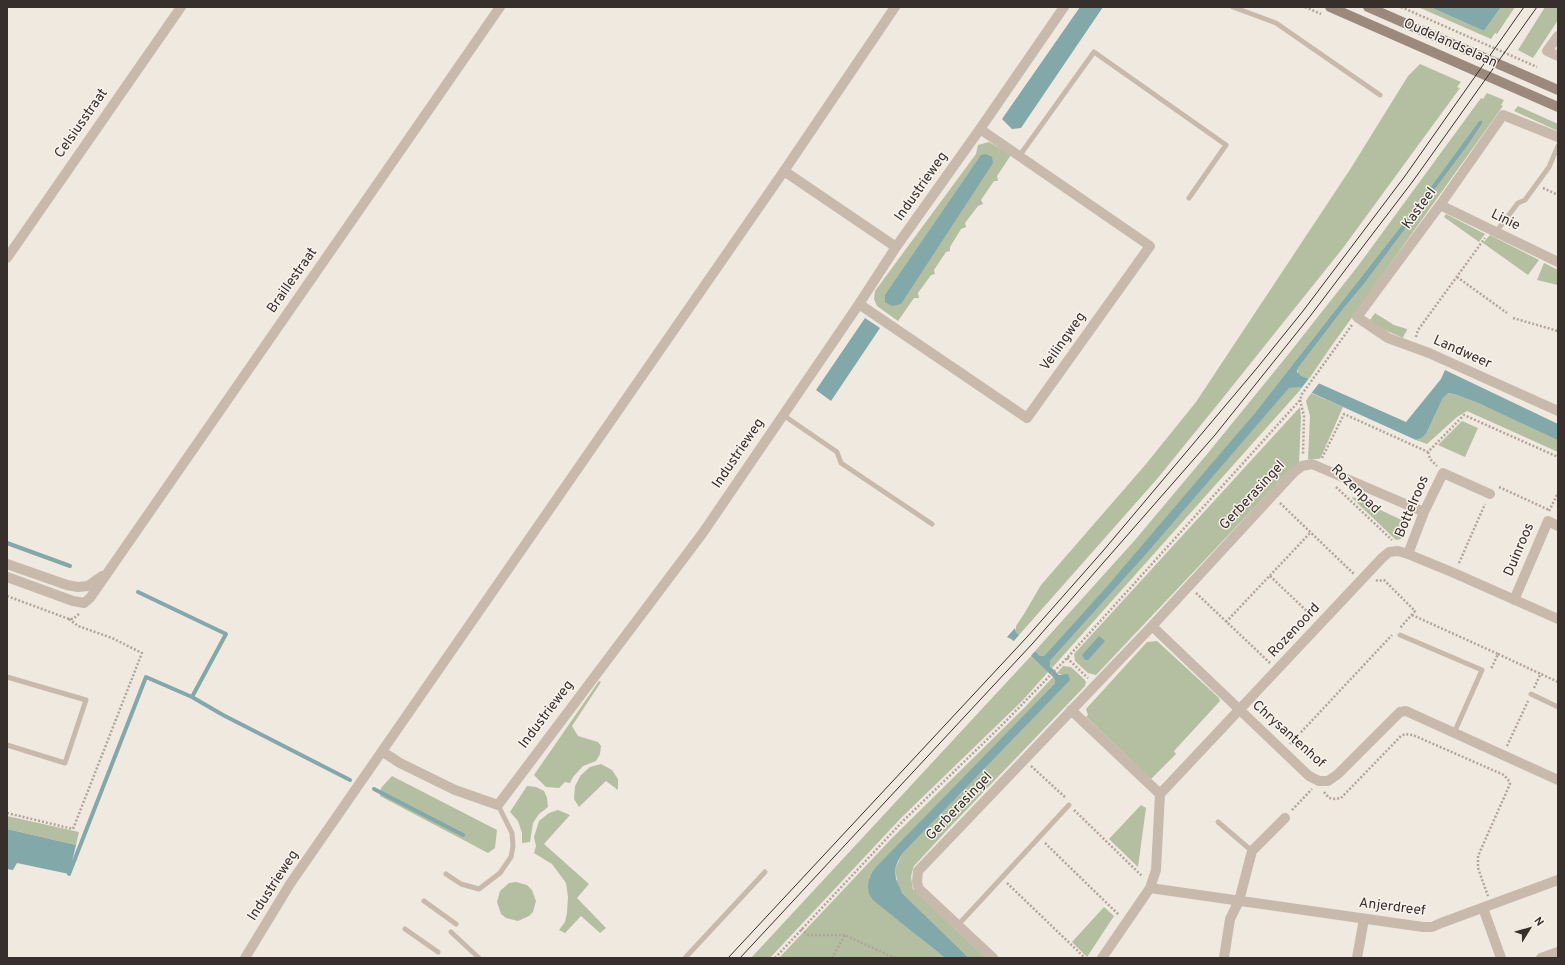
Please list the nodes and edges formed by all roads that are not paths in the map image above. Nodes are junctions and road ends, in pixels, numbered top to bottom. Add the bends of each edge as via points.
1 (180, 7) edge
2 (500, 7) edge
3 (895, 7) edge
4 (1064, 7) edge
5 (1233, 7) edge
6 (1330, 7) edge
7 (1368, 7) edge
8 (1558, 36) edge
9 (1558, 56) edge
10 (1558, 90) edge
11 (1380, 95) dead end
12 (1558, 107) edge
13 (980, 128) junction
14 (1558, 138) edge
15 (1558, 146) edge
16 (1020, 155) junction
17 (784, 171) junction
18 (1189, 198) dead end
19 (1440, 205) junction
20 (1493, 231) junction
21 (896, 247) junction
22 (7, 258) edge
23 (1558, 262) edge
24 (859, 304) junction
25 (1357, 317) joint
26 (1558, 411) edge
27 (783, 414) junction
28 (1490, 494) road end
29 (1424, 512) junction
30 (932, 524) dead end
31 (1558, 526) edge
32 (1403, 552) junction
33 (7, 564) edge
34 (108, 570) junction
35 (7, 577) edge
36 (1514, 600) junction
37 (1558, 619) edge
38 (1152, 626) junction
39 (1400, 634) dead end
40 (7, 677) edge
41 (1531, 694) road end
42 (1558, 707) edge
43 (1071, 710) junction
44 (1239, 710) junction
45 (1454, 734) junction
46 (7, 745) edge
47 (383, 752) junction
48 (1558, 780) edge
49 (1160, 794) junction
50 (498, 805) junction
51 (1069, 805) road end
52 (1285, 818) road end
53 (1218, 822) dead end
54 (1252, 851) junction
55 (765, 872) dead end
56 (446, 874) dead end
57 (1558, 880) edge
58 (1151, 886) junction
59 (424, 901) dead end
60 (1239, 901) junction
61 (1487, 906) junction
62 (1364, 919) junction
63 (456, 924) dead end
64 (958, 925) junction
65 (405, 928) dead end
66 (451, 932) dead end
67 (438, 952) dead end
68 (1558, 952) edge
69 (245, 958) edge
70 (479, 958) edge
71 (686, 958) edge
72 (993, 958) edge
73 (1102, 958) edge
74 (1224, 958) edge
75 (1357, 958) edge
76 (1502, 958) edge
77 (1540, 958) edge

1 - 22 street, Celsiusstraat
2 - 34 street, Braillestraat
3 - 17 street, Industrieweg
4 - 13 street, Industrieweg
5 - 11 lane via 1276,23
6 - 12 main road, Oudelandselaan
7 - 10 main road, Oudelandselaan
8 - 9 street via 1547,51
13 - 16 street, Veilingweg
13 - 21 street, Industrieweg
14 - 19 street, Kasteel via 1503,115
15 - 20 lane via 1548,167 1525,200 1518,203
16 - 18 lane via 1094,52 1226,145
16 - 24 street, Veilingweg via 1150,246 1027,418
17 - 21 street
17 - 47 street, Industrieweg
19 - 20 street, Linie
19 - 25 street, Kasteel
20 - 23 street, Linie
21 - 24 street, Industrieweg
24 - 27 street, Industrieweg
25 - 26 street, Landweer via 1388,338 1429,353
27 - 30 lane via 837,452 841,463
27 - 50 street, Industrieweg via 702,534
28 - 29 street, Bottelroos via 1443,473
29 - 32 street, Bottelroos
29 - 38 street, Gerberasingel via 1312,464 1302,466 1272,495
31 - 36 street, Duinroos via 1548,521
32 - 36 street
32 - 44 street, Rozenoord via 1389,552 1382,558
33 - 34 street via 78,587 88,586
34 - 35 street via 96,591 84,604
36 - 37 street
38 - 43 street, Gerberasingel
38 - 44 street
39 - 45 lane via 1482,670
40 - 46 lane via 86,700 65,763
41 - 42 lane
43 - 49 street
43 - 64 street, Gerberasingel via 918,871 919,889
44 - 45 street, Chrysantenhof via 1309,776 1319,781 1328,781 1338,774 1400,712 1414,714
44 - 49 street, Rozenoord
45 - 48 street, Chrysantenhof
47 - 50 street via 455,790
47 - 69 street, Industrieweg via 290,884
49 - 58 street via 1156,870
50 - 56 lane via 512,833 513,846 511,857 500,873 479,889 461,884
51 - 64 lane
52 - 54 street
53 - 54 lane
54 - 60 street
55 - 71 lane
57 - 61 street, Anjerdreef
58 - 60 street, Anjerdreef
58 - 73 street
59 - 63 lane
60 - 62 street, Anjerdreef
60 - 74 street via 1230,919
61 - 62 street, Anjerdreef via 1432,927
61 - 76 street
62 - 75 street
64 - 72 street, Gerberasingel
65 - 67 lane
66 - 70 lane
68 - 77 street

